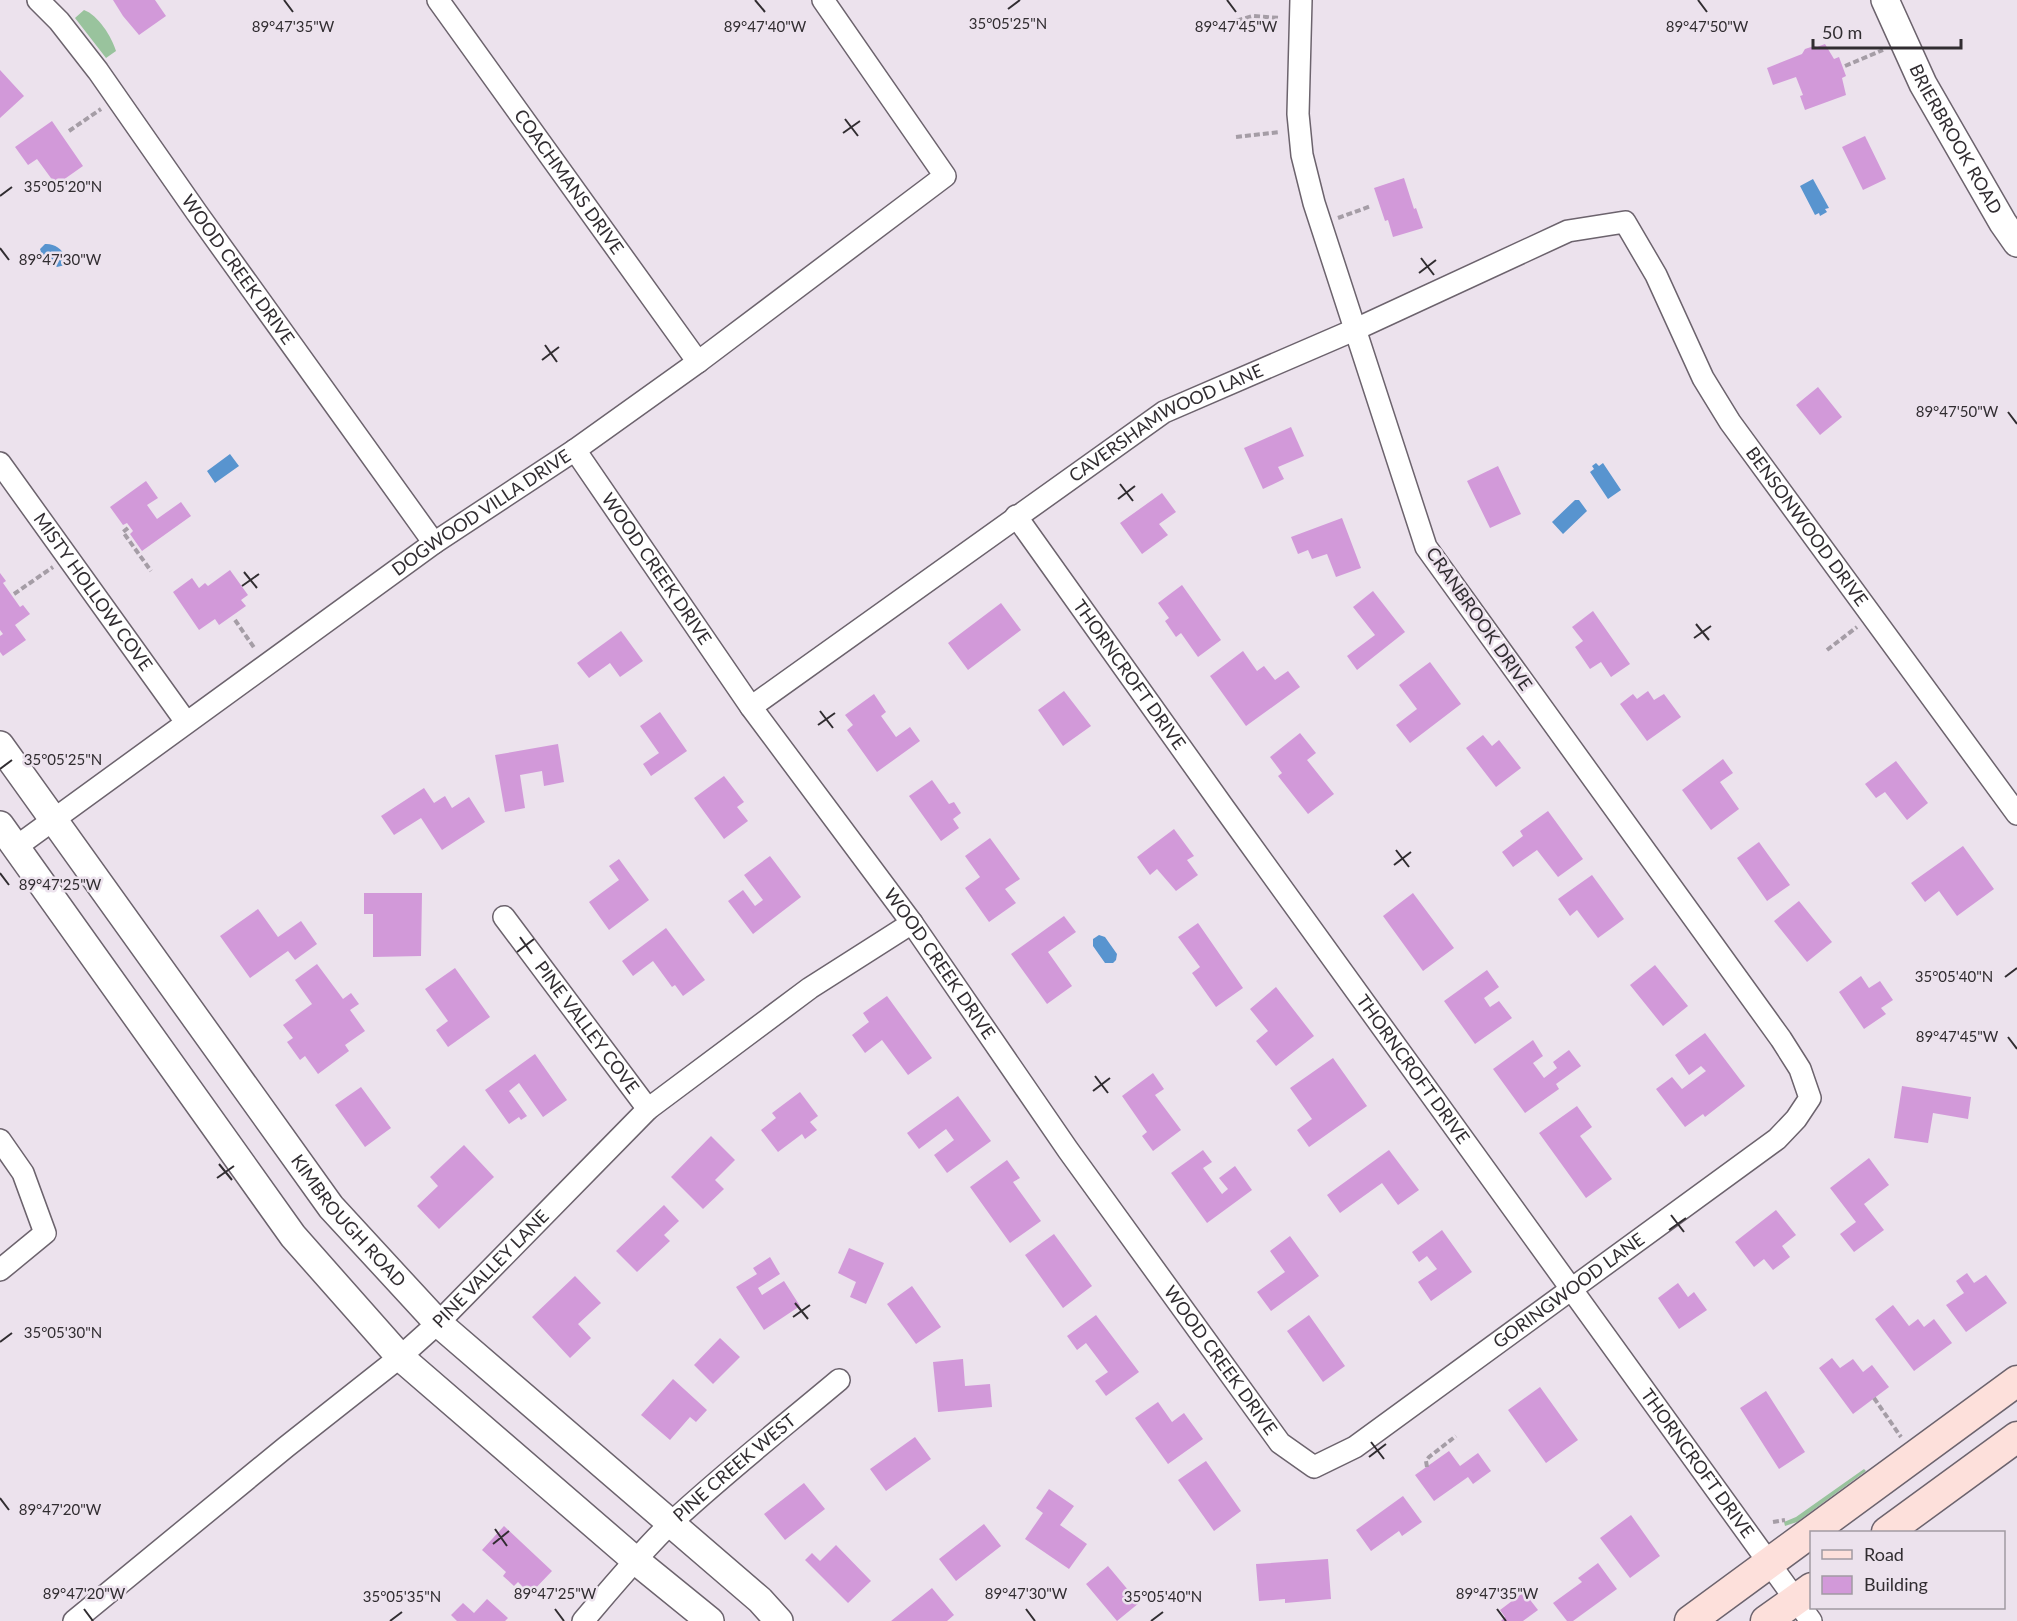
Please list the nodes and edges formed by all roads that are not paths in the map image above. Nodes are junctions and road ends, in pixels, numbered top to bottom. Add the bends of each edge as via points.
1 (38, 0) edge
2 (438, 0) edge
3 (823, 0) edge
4 (1885, 0) edge
5 (1301, 10) edge
6 (1625, 222) joint
7 (2012, 227) edge
8 (1354, 330) junction
9 (698, 362) junction
10 (575, 450) junction
11 (0, 463) edge
12 (1016, 516) junction
13 (434, 543) junction
14 (751, 707) junction
15 (186, 722) junction
16 (0, 745) edge
17 (2017, 814) edge
18 (54, 820) junction
19 (0, 825) edge
20 (16, 847) junction
21 (504, 917) dead end
22 (912, 923) junction
23 (1810, 1098) joint
24 (648, 1109) junction
25 (0, 1140) edge
26 (0, 1270) edge
27 (1571, 1288) junction
28 (438, 1323) junction
29 (400, 1357) junction
30 (839, 1380) dead end
31 (2017, 1382) edge
32 (2017, 1437) edge
33 (1314, 1467) joint
34 (671, 1523) junction
35 (1813, 1531) edge
36 (1890, 1531) edge
37 (1810, 1533) edge
38 (635, 1560) junction
39 (1769, 1563) junction
40 (1806, 1603) edge
41 (74, 1621) edge
42 (583, 1621) edge
43 (710, 1621) edge
44 (779, 1621) edge
45 (1690, 1621) edge
46 (1766, 1621) edge

1 - 13 street, WOOD CREEK DRIVE via 68,32
2 - 9 street, COACHMANS DRIVE
3 - 9 street, DOGWOOD VILLA DRIVE via 945,176
4 - 7 street, BRIERBROOK ROAD via 1923,84
5 - 8 street, CRANBROOK DRIVE via 1298,114 1302,155
6 - 8 street, CAVERSHAMWOOD LANE via 1568,231
6 - 17 street, BENSONWOOD DRIVE via 1656,275 1703,378 1730,422
8 - 12 street, CAVERSHAMWOOD LANE via 1164,412
8 - 23 street, CRANBROOK DRIVE via 1426,547 1781,1039 1800,1069
9 - 10 street, DOGWOOD VILLA DRIVE
10 - 13 street, DOGWOOD VILLA DRIVE
10 - 14 street, WOOD CREEK DRIVE
11 - 15 street, MISTY HOLLOW COVE
12 - 14 street, CAVERSHAMWOOD LANE
12 - 27 street, THORNCROFT DRIVE
13 - 15 street, DOGWOOD VILLA DRIVE
14 - 22 street, WOOD CREEK DRIVE
15 - 18 street, DOGWOOD VILLA DRIVE
16 - 18 street, KIMBROUGH ROAD
18 - 20 street, DOGWOOD VILLA DRIVE
18 - 28 street, KIMBROUGH ROAD via 331,1207
19 - 20 street
20 - 29 street via 293,1236
21 - 24 street, PINE VALLEY COVE
22 - 24 street, PINE VALLEY LANE via 810,988
22 - 33 street, WOOD CREEK DRIVE via 1068,1150 1280,1443
23 - 27 street, GORINGWOOD LANE via 1777,1139
24 - 28 street, PINE VALLEY LANE
25 - 26 street via 23,1173 45,1233
27 - 33 street, GORINGWOOD LANE via 1355,1447
27 - 39 street, THORNCROFT DRIVE
28 - 29 street, PINE VALLEY LANE
28 - 34 street, KIMBROUGH ROAD
29 - 38 street
29 - 41 street, PINE VALLEY LANE
30 - 34 street, PINE CREEK WEST
31 - 35 main road
32 - 36 main road
34 - 38 street, PINE CREEK WEST
34 - 44 street, KIMBROUGH ROAD
37 - 39 main road
38 - 42 street, PINE CREEK WEST
38 - 43 street
39 - 40 street, THORNCROFT DRIVE
39 - 45 main road
40 - 46 main road

